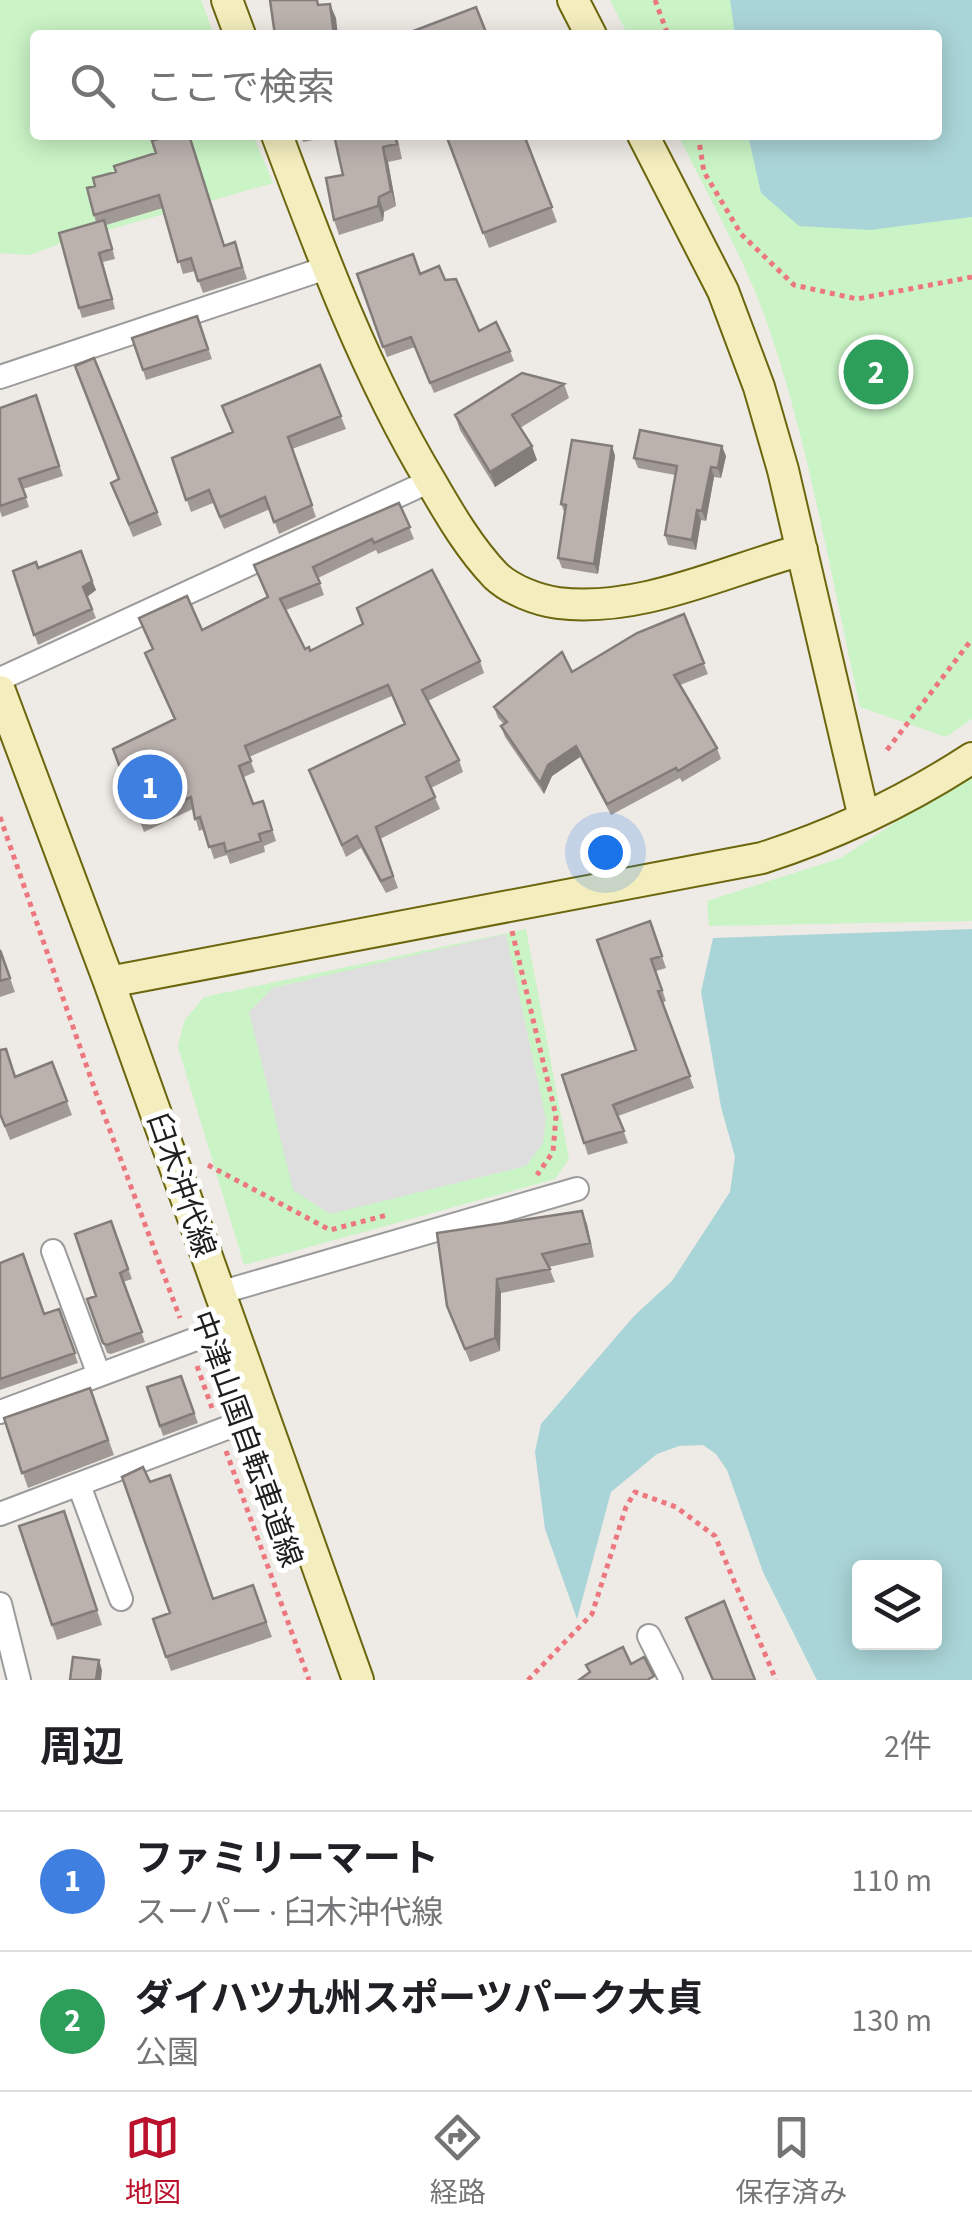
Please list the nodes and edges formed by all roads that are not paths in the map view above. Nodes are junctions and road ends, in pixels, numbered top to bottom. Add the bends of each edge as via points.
1 (227, 0) edge
2 (573, 0) edge
3 (238, 30) edge
4 (588, 30) edge
5 (280, 140) edge
6 (646, 140) edge
7 (328, 267) junction
8 (0, 376) edge
9 (430, 481) junction
10 (802, 550) junction
11 (0, 679) edge
12 (0, 691) edge
13 (972, 758) edge
14 (864, 818) junction
15 (109, 982) junction
16 (577, 1189) dead end
17 (53, 1251) dead end
18 (219, 1293) junction
19 (231, 1326) junction
20 (99, 1375) junction
21 (0, 1412) edge
22 (261, 1414) junction
23 (78, 1485) junction
24 (0, 1514) edge
25 (121, 1599) dead end
26 (0, 1604) edge
27 (649, 1636) dead end
28 (19, 1680) edge
29 (358, 1680) edge
30 (671, 1680) edge

1 - 3 street
2 - 4 street
5 - 7 street
6 - 10 street via 723,291 759,386
7 - 8 street
7 - 9 street
9 - 10 street via 499,579 558,603 643,597
9 - 11 street
10 - 14 street
12 - 15 street, 臼木沖代線
13 - 14 street
14 - 15 street via 819,840 727,866
15 - 18 street, 臼木沖代線
16 - 18 street
17 - 20 street
18 - 19 street, 臼木沖代線
19 - 20 street
19 - 22 street, 臼木沖代線
20 - 21 street
22 - 23 street
22 - 29 street, 臼木沖代線
23 - 24 street
23 - 25 street
26 - 28 street
27 - 30 street

